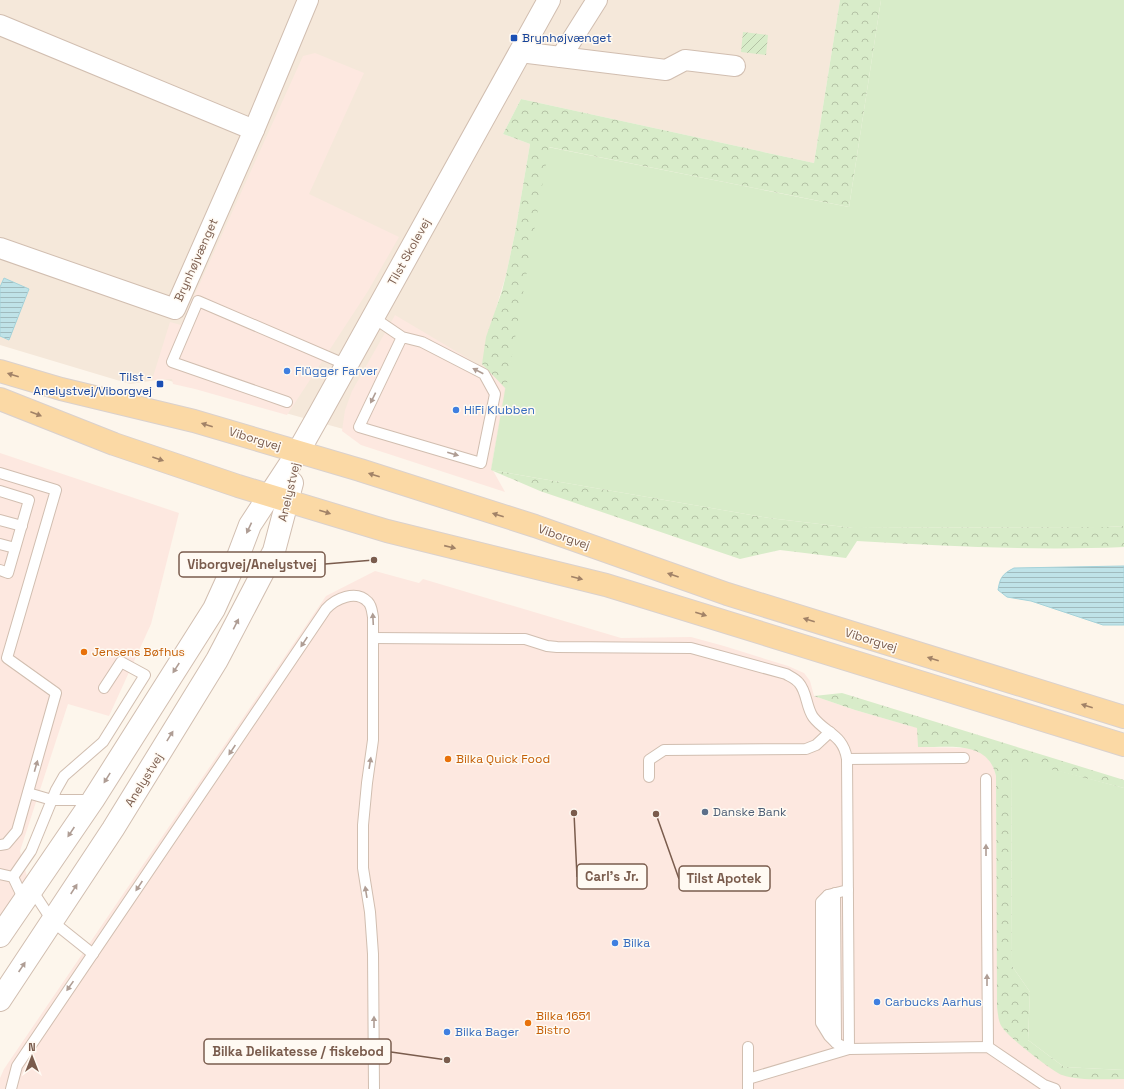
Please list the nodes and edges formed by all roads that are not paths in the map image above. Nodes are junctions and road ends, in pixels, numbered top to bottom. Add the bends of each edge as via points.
1 (308, 0) edge
2 (549, 0) edge
3 (597, 0) edge
4 (0, 25) edge
5 (520, 52) junction
6 (561, 57) junction
7 (735, 66) dead end
8 (254, 130) junction
9 (0, 248) edge
10 (374, 318) junction
11 (402, 337) junction
12 (347, 366) junction
13 (0, 371) edge
14 (0, 399) edge
15 (287, 402) dead end
16 (298, 452) junction
17 (0, 473) edge
18 (0, 491) edge
19 (279, 498) junction
20 (0, 520) edge
21 (22, 526) junction
22 (0, 544) edge
23 (16, 548) junction
24 (0, 570) edge
25 (373, 638) junction
26 (104, 688) dead end
27 (1124, 717) edge
28 (830, 732) junction
29 (1124, 745) edge
30 (964, 758) dead end
31 (847, 759) junction
32 (649, 777) dead end
33 (986, 779) dead end
34 (28, 793) junction
35 (52, 800) junction
36 (93, 800) junction
37 (0, 846) edge
38 (0, 874) edge
39 (13, 877) junction
40 (848, 890) junction
41 (832, 894) junction
42 (28, 895) junction
43 (53, 922) junction
44 (0, 936) edge
45 (93, 954) junction
46 (0, 1000) edge
47 (833, 1039) junction
48 (748, 1047) dead end
49 (988, 1047) junction
50 (849, 1048) junction
51 (748, 1084) edge
52 (12, 1089) edge
53 (374, 1089) edge
54 (1055, 1089) edge

1 - 8 street, Brynhøjvænget
2 - 5 street, Tilst Skolevej
3 - 6 street
4 - 8 street
5 - 6 street
5 - 10 street, Tilst Skolevej
6 - 7 street via 666,70 685,60
8 - 9 street, Brynhøjvænget via 175,309
10 - 11 lane
10 - 12 street, Tilst Skolevej
11 -> 11 lane via 359,427 481,463 495,394 484,374 422,342
12 - 15 lane via 198,301 172,362
12 - 16 street, Tilst Skolevej
16 -> 13 main road, Viborgvej via 194,421 61,389
14 -> 19 main road via 114,444
16 - 19 street, Anelystvej
27 -> 16 main road, Viborgvej via 726,594 535,526
34 -> 17 lane via 56,693 7,658 56,490
18 - 21 lane via 30,500
19 -> 29 main road via 394,533 606,585
19 -> 36 street, Anelystvej via 250,525 214,609
43 -> 19 street, Anelystvej via 218,660 274,551
20 - 21 lane
21 - 23 lane
22 - 23 lane
23 - 24 lane via 8,573
25 - 28 lane via 524,639 557,647 691,648 786,674 795,679 800,684 813,717
25 -> 45 lane via 372,608 368,602 361,598 345,597 326,609
53 -> 25 lane via 373,954 363,868 363,825 373,740
26 - 35 lane via 121,662 145,675 103,742 64,776
28 - 31 lane via 846,749
28 - 32 lane via 816,746 806,749 664,750 649,760
30 - 31 lane
31 - 40 lane
49 -> 33 lane
34 - 35 lane
34 - 37 lane via 17,831 6,844
35 - 36 lane
35 - 39 lane via 31,851
36 -> 42 street, Anelystvej
38 - 39 lane
39 - 42 lane
40 - 41 lane
40 - 50 lane
41 - 47 lane
41 - 47 lane via 821,902 822,1023
42 - 43 lane
42 - 44 street, Anelystvej
43 - 45 lane
46 -> 43 street, Anelystvej
45 -> 52 lane via 17,1066
47 - 50 lane
48 - 51 lane
49 - 50 lane
49 - 54 lane via 1044,1085
50 - 51 lane

